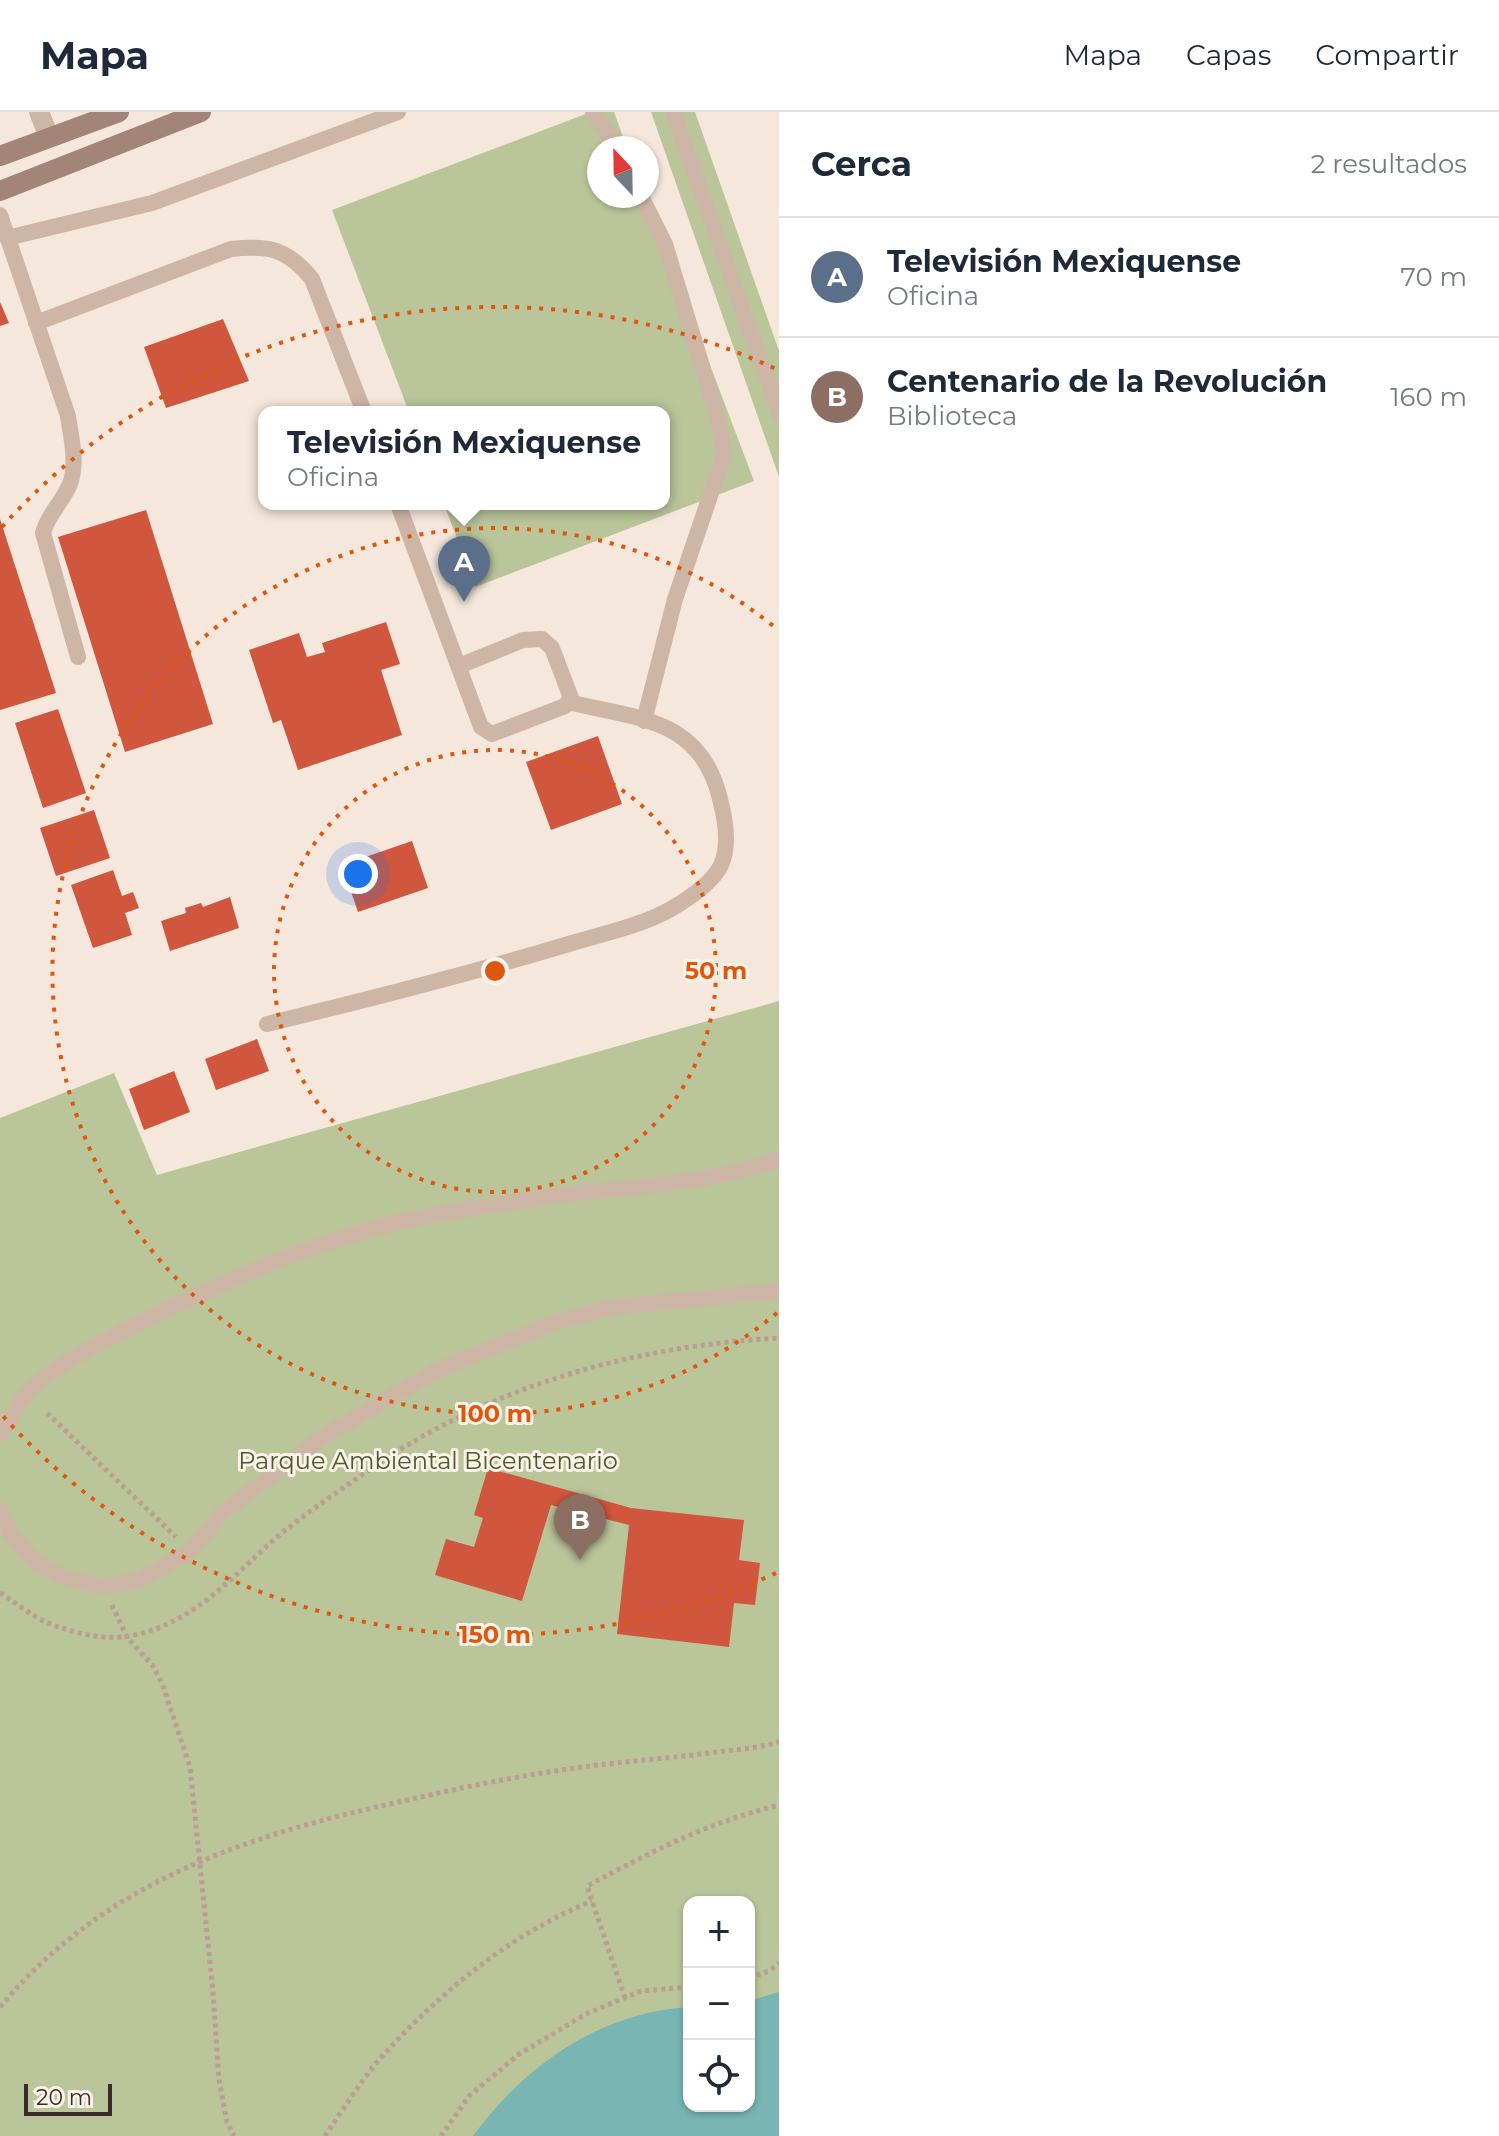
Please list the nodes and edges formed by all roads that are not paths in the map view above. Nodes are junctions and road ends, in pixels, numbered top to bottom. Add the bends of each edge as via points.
1 (39, 112) edge
2 (119, 112) edge
3 (201, 112) edge
4 (398, 112) edge
5 (593, 112) edge
6 (673, 112) edge
7 (609, 136) edge
8 (49, 137) junction
9 (0, 156) edge
10 (0, 191) edge
11 (647, 208) edge
12 (0, 215) edge
13 (7, 238) junction
14 (36, 323) junction
15 (362, 406) edge
16 (779, 413) edge
17 (400, 510) edge
18 (78, 657) dead end
19 (459, 666) junction
20 (568, 702) junction
21 (644, 721) junction
22 (267, 1024) dead end
23 (779, 1159) edge
24 (779, 1291) edge
25 (0, 1434) edge
26 (0, 1510) edge

1 - 8 street
2 - 8 main road
3 - 10 main road
4 - 13 lane via 152,203
5 - 7 lane
6 - 16 lane
8 - 9 main road
11 - 21 lane via 665,244 719,422 724,455 675,599
12 - 13 lane
13 - 14 lane
14 - 15 lane via 231,249 273,248 312,279
14 - 18 lane via 68,416 73,447 71,481 43,533
17 - 19 lane
19 - 20 lane via 523,640 542,639 552,648 571,694
19 - 20 lane via 487,733
20 - 21 lane
21 - 22 lane via 667,727 692,743 716,781 725,824 722,864 694,894 639,922 489,968
23 - 25 lane via 707,1179 429,1216 317,1247 254,1270 97,1345 27,1393
24 - 26 lane via 614,1307 557,1322 438,1370 344,1423 270,1475 221,1514 191,1551 138,1581 103,1586 68,1579 36,1563 12,1536

